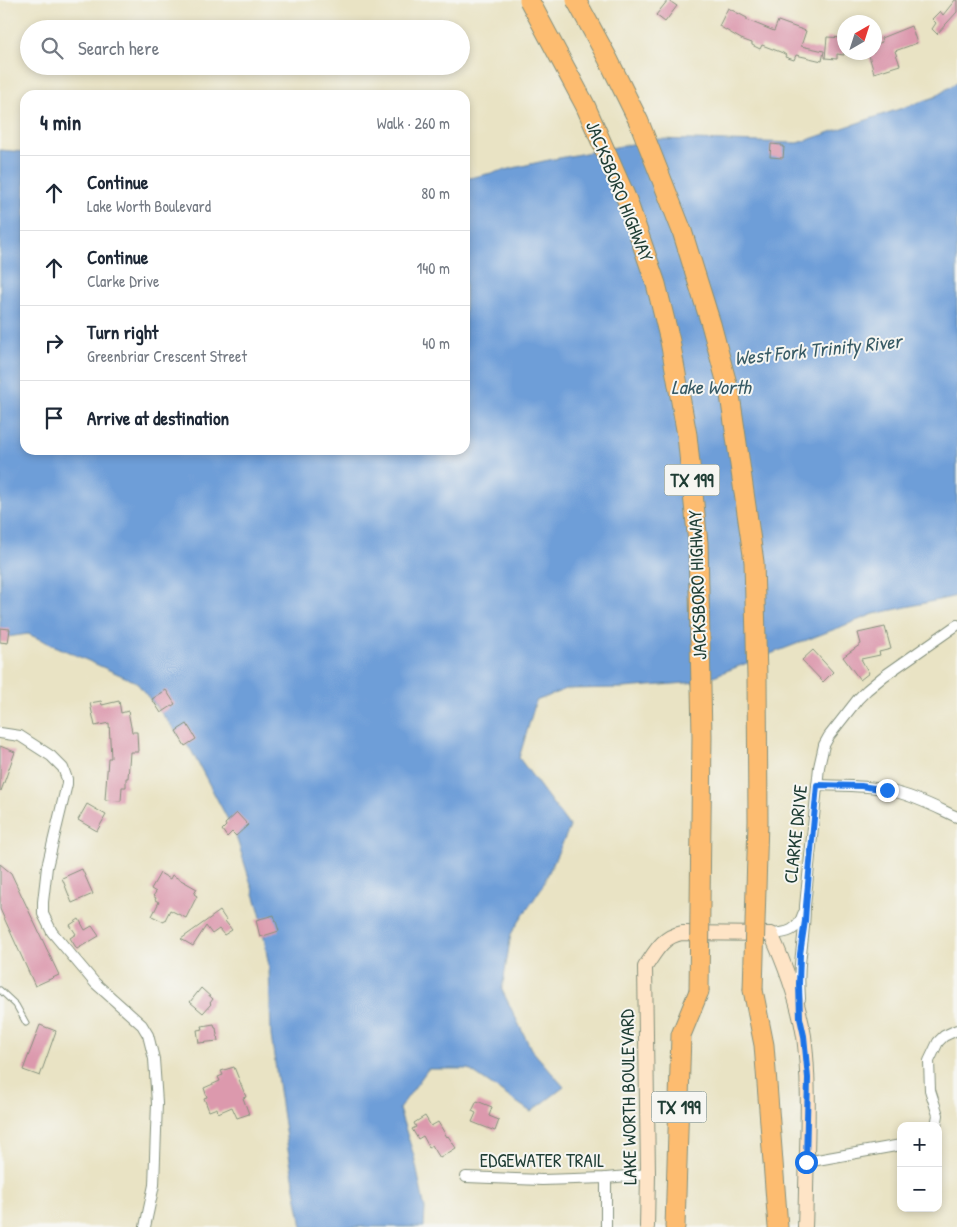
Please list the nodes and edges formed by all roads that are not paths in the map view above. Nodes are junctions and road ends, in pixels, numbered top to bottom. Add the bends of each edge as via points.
1 (529, 0) edge
2 (576, 0) edge
3 (957, 625) edge
4 (0, 733) edge
5 (817, 785) junction
6 (957, 817) edge
7 (806, 906) junction
8 (771, 934) junction
9 (0, 990) edge
10 (800, 1018) junction
11 (26, 1023) dead end
12 (957, 1030) edge
13 (937, 1122) edge
14 (897, 1146) edge
15 (806, 1162) junction
16 (648, 1174) junction
17 (466, 1178) dead end
18 (606, 1178) junction
19 (145, 1227) edge
20 (606, 1227) edge
21 (647, 1227) edge
22 (675, 1227) edge
23 (778, 1227) edge
24 (805, 1227) edge

1 - 22 highway, JACKSBORO HIGHWAY / TX 199, bridge via 585,105 626,200 656,284 687,435 698,543 702,736 699,991 681,1035
2 - 23 highway, TX 199, bridge via 638,122 682,231 730,395 754,562 758,821 753,990 764,1045
3 - 5 street, CLARKE DRIVE via 884,676 858,699 824,745
4 - 19 street via 20,736 52,756 63,768 67,784 47,867 43,914 52,932 95,983 142,1025 149,1040 154,1059 157,1103 154,1185
5 - 6 street via 887,790 910,796
5 - 7 street, CLARKE DRIVE
7 - 8 street via 796,927
7 - 10 street, CLARKE DRIVE via 799,971
8 - 10 main road via 788,973
8 - 16 main road, LAKE WORTH BOULEVARD / TX 199 via 673,935 664,940 645,967
9 - 11 lane via 16,1005
10 - 15 main road via 808,1078
12 - 13 street via 938,1042 929,1061 930,1090 938,1115
14 - 15 street
15 - 24 main road
16 - 18 street, EDGEWATER TRAIL
16 - 21 main road, LAKE WORTH BOULEVARD / TX 199
17 - 18 street, EDGEWATER TRAIL
18 - 20 street

